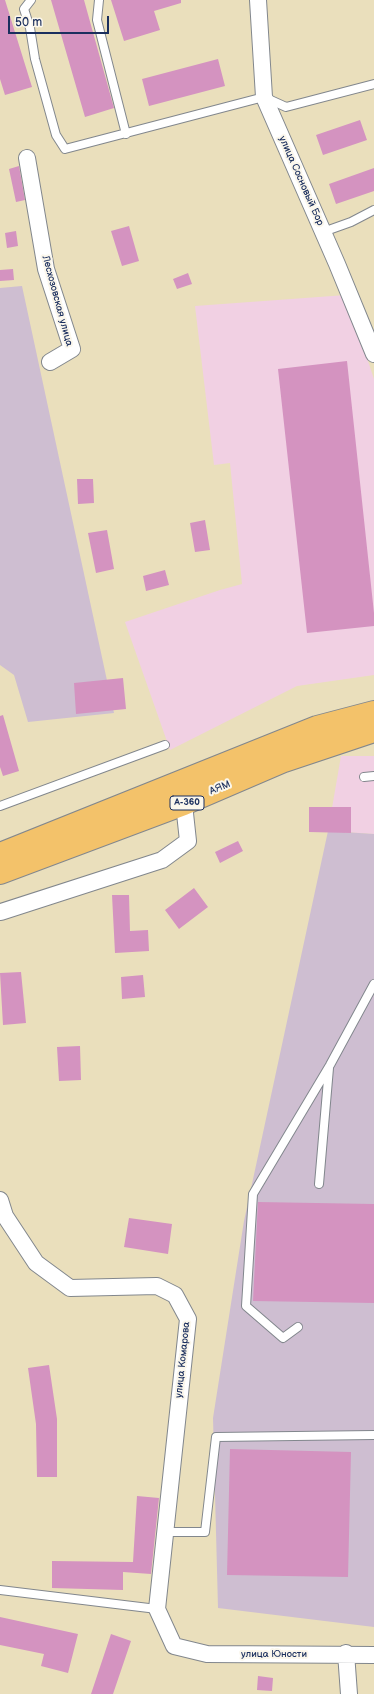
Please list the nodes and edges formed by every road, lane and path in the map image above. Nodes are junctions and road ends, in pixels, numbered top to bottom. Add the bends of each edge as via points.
1 (31, 0) edge
2 (99, 0) edge
3 (258, 0) edge
4 (374, 84) edge
5 (264, 97) junction
6 (126, 134) junction
7 (27, 158) dead end
8 (374, 210) edge
9 (324, 232) junction
10 (374, 354) edge
11 (50, 362) dead end
12 (374, 712) edge
13 (374, 731) edge
14 (165, 744) dead end
15 (374, 776) edge
16 (364, 777) dead end
17 (184, 804) junction
18 (0, 806) edge
19 (0, 854) edge
20 (0, 873) edge
21 (0, 912) edge
22 (374, 984) edge
23 (330, 1065) junction
24 (319, 1184) dead end
25 (0, 1200) edge
26 (298, 1327) dead end
27 (374, 1435) edge
28 (165, 1532) junction
29 (0, 1590) edge
30 (157, 1609) junction
31 (346, 1653) junction
32 (374, 1655) edge
33 (349, 1694) edge

1 - 6 lane via 24,9 35,59 56,135 65,149
2 - 6 lane via 97,20
3 - 5 street, улица Сосновый Бор
4 - 5 lane via 286,107
5 - 6 lane
5 - 9 street, улица Сосновый Бор
7 - 11 street, Лесхозовская улица via 46,269 72,349
8 - 9 lane
9 - 10 street, улица Сосновый Бор
12 - 19 highway, АЯМ / А-360 via 317,727
13 - 17 highway, АЯМ / А-360 via 284,761
14 - 18 lane
15 - 16 lane
17 - 20 highway, АЯМ / А-360
17 - 21 street via 188,842 162,860
22 - 23 lane
23 - 24 lane
23 - 26 lane via 253,1194 246,1306 283,1338
25 - 28 street, улица Комарова via 5,1216 36,1263 70,1288 157,1286 176,1295 188,1319
27 - 28 lane via 216,1437 205,1532
28 - 30 street, улица Комарова
29 - 30 lane
30 - 31 street, улица Юности via 174,1646 207,1654
31 - 32 street, улица Юности
31 - 33 street

